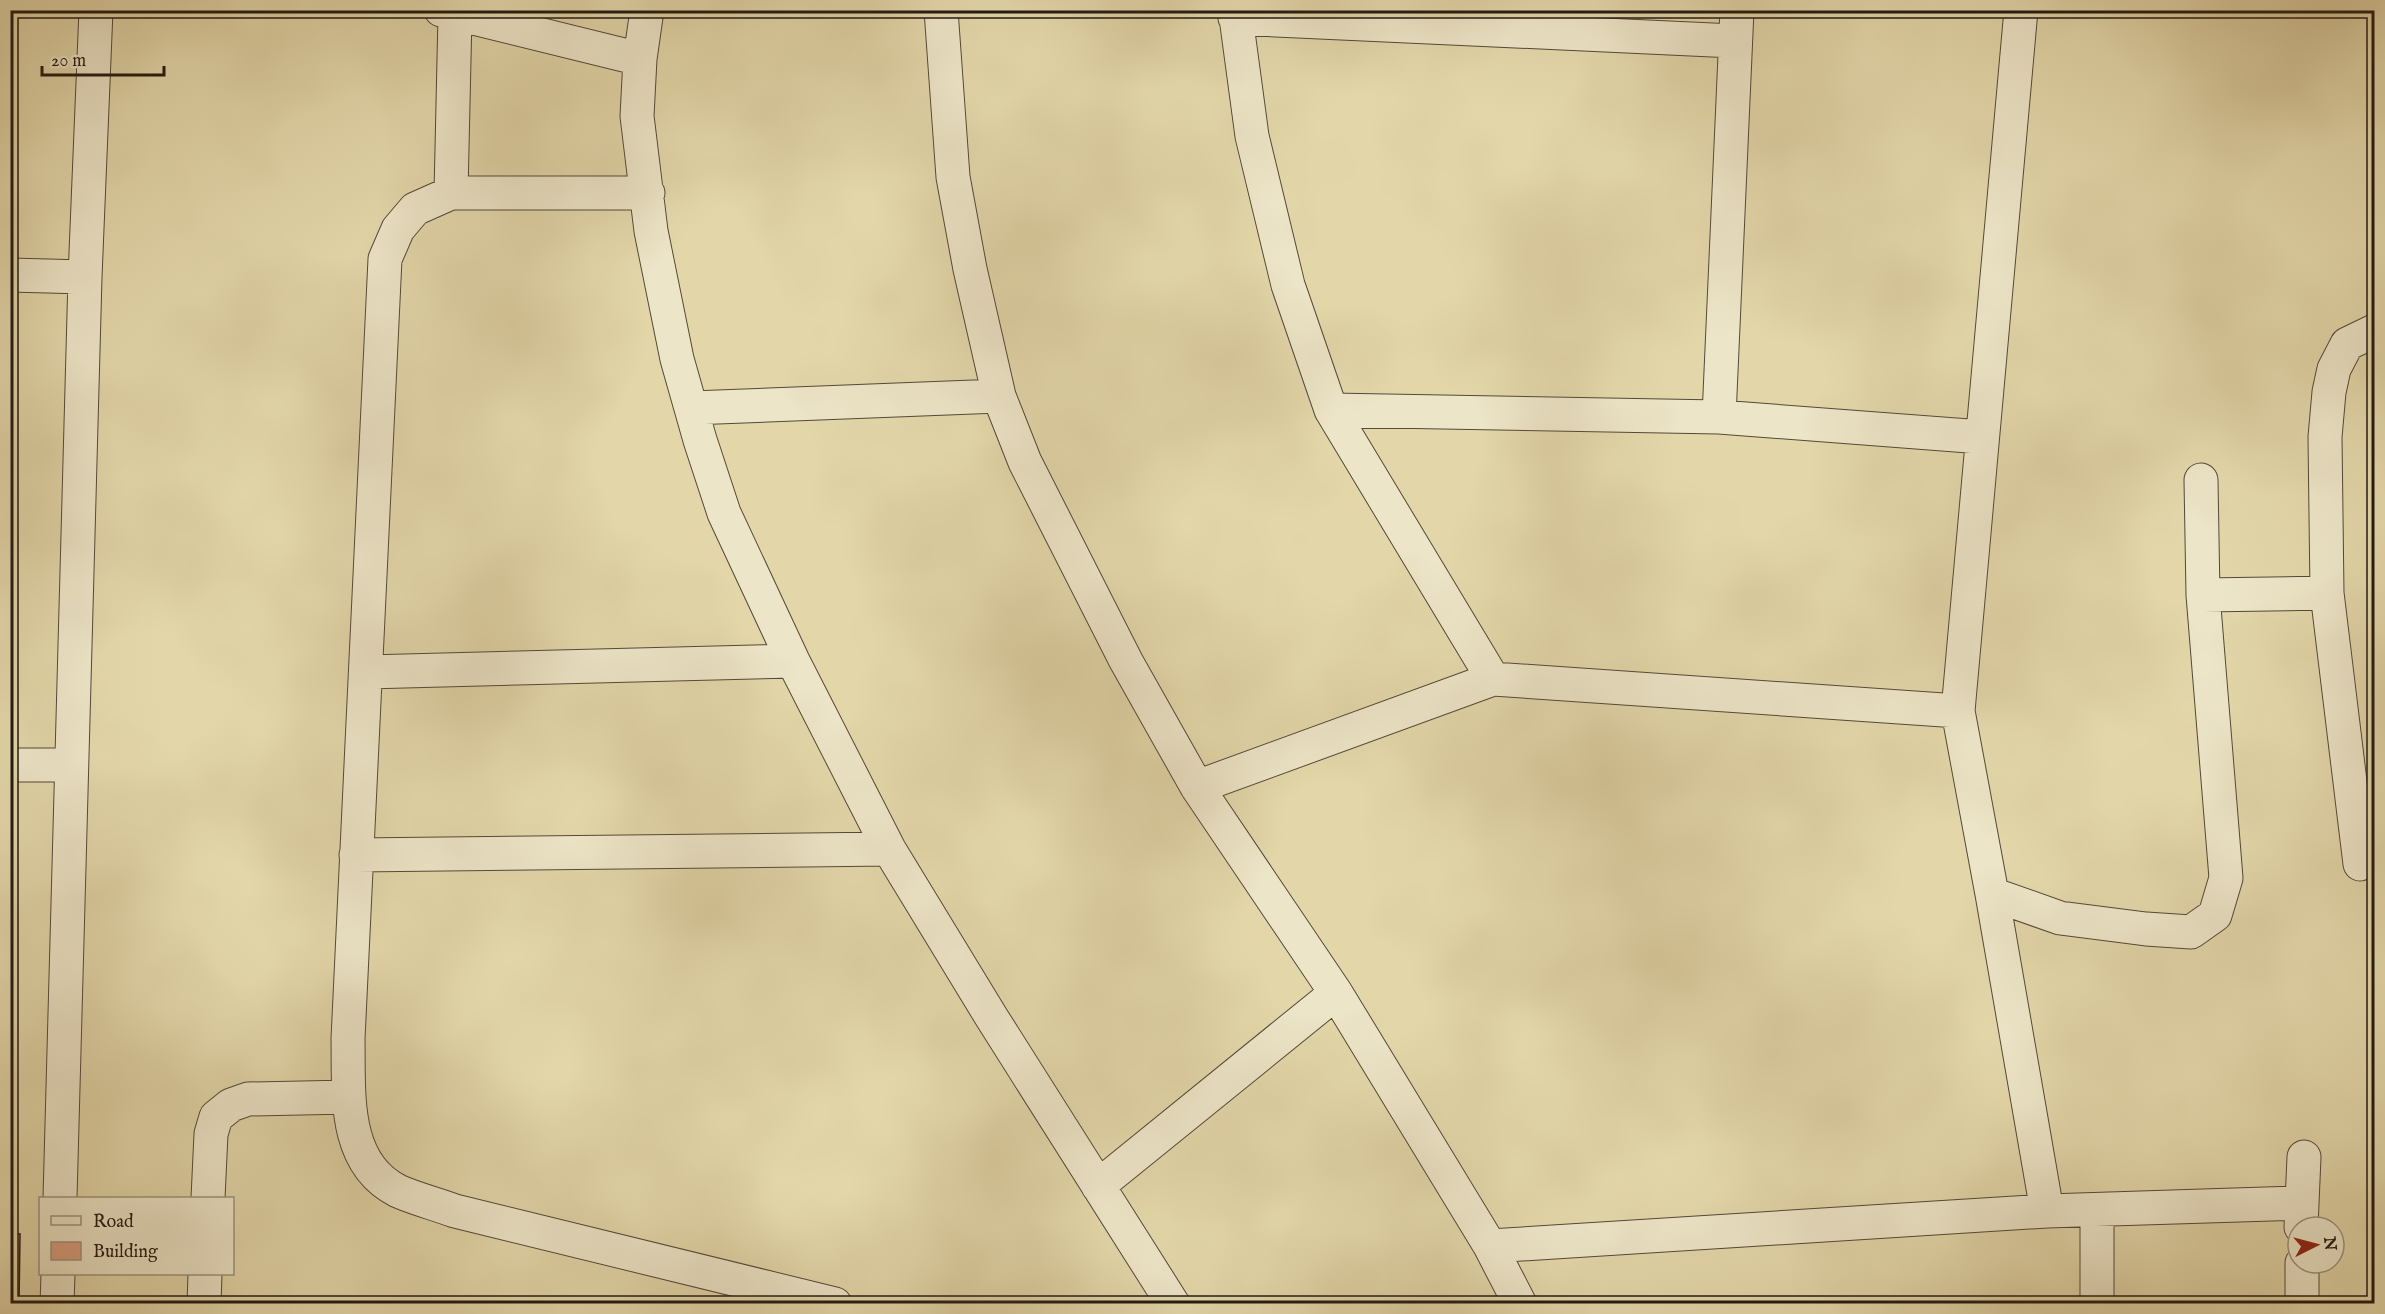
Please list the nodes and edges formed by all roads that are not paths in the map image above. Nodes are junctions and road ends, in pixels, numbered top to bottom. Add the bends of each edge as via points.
1 (96, 10) edge
2 (646, 10) edge
3 (941, 10) edge
4 (2021, 10) edge
5 (448, 13) edge
6 (1235, 14) edge
7 (1736, 26) edge
8 (640, 60) junction
9 (451, 193) junction
10 (648, 193) junction
11 (10, 275) edge
12 (85, 277) junction
13 (2374, 332) edge
14 (999, 396) junction
15 (691, 408) junction
16 (1331, 410) junction
17 (1719, 417) junction
18 (1982, 437) junction
19 (2201, 480) dead end
20 (2327, 593) junction
21 (2204, 595) junction
22 (793, 660) junction
23 (366, 672) junction
24 (1493, 679) junction
25 (1958, 711) junction
26 (10, 765) edge
27 (70, 765) junction
28 (1197, 787) junction
29 (889, 849) junction
30 (356, 855) junction
31 (2360, 864) dead end
32 (1992, 894) junction
33 (1336, 993) junction
34 (349, 1097) junction
35 (2304, 1158) dead end
36 (1098, 1186) junction
37 (60, 1197) edge
38 (208, 1197) edge
39 (2097, 1210) junction
40 (2047, 1211) junction
41 (2301, 1215) edge
42 (1490, 1246) junction
43 (58, 1275) edge
44 (206, 1275) edge
45 (2302, 1275) edge
46 (57, 1304) edge
47 (204, 1304) edge
48 (835, 1304) edge
49 (1173, 1304) edge
50 (1520, 1304) edge
51 (2097, 1304) edge
52 (2302, 1304) edge

1 - 12 street
2 - 8 street
3 - 14 street via 953,177
4 - 18 street
5 - 8 street
5 - 9 street
6 - 7 street
6 - 16 street via 1252,136 1285,274
7 - 17 street
8 - 10 street via 638,116
9 - 10 street
9 - 23 street via 416,209 398,229 385,259
10 - 15 street via 651,231
11 - 12 street
12 - 27 street
13 - 20 street via 2347,344 2334,369 2329,392 2325,438
14 - 15 street
14 - 28 street via 1025,462 1057,526 1126,661
15 - 22 street via 724,513
16 - 17 street
16 - 24 street
17 - 18 street
18 - 25 street
19 - 21 street
20 - 21 street
20 - 31 street
21 - 32 street via 2226,878 2216,915 2191,932 2146,929 2060,918
22 - 23 street
22 - 29 street
23 - 30 street
24 - 25 street
24 - 28 street
25 - 32 street
26 - 27 street
27 - 37 street
28 - 33 street
29 - 30 street
29 - 36 street
30 - 34 street
32 - 40 street
33 - 36 street
33 - 42 street
34 - 38 street via 248,1099 231,1105 216,1117 211,1134
34 - 48 street via 356,1144 372,1172 398,1190 454,1211
35 - 41 street
36 - 49 street
39 - 40 street
39 - 41 street
39 - 51 street
40 - 42 street
42 - 50 street
43 - 46 street
44 - 47 street
45 - 52 street

